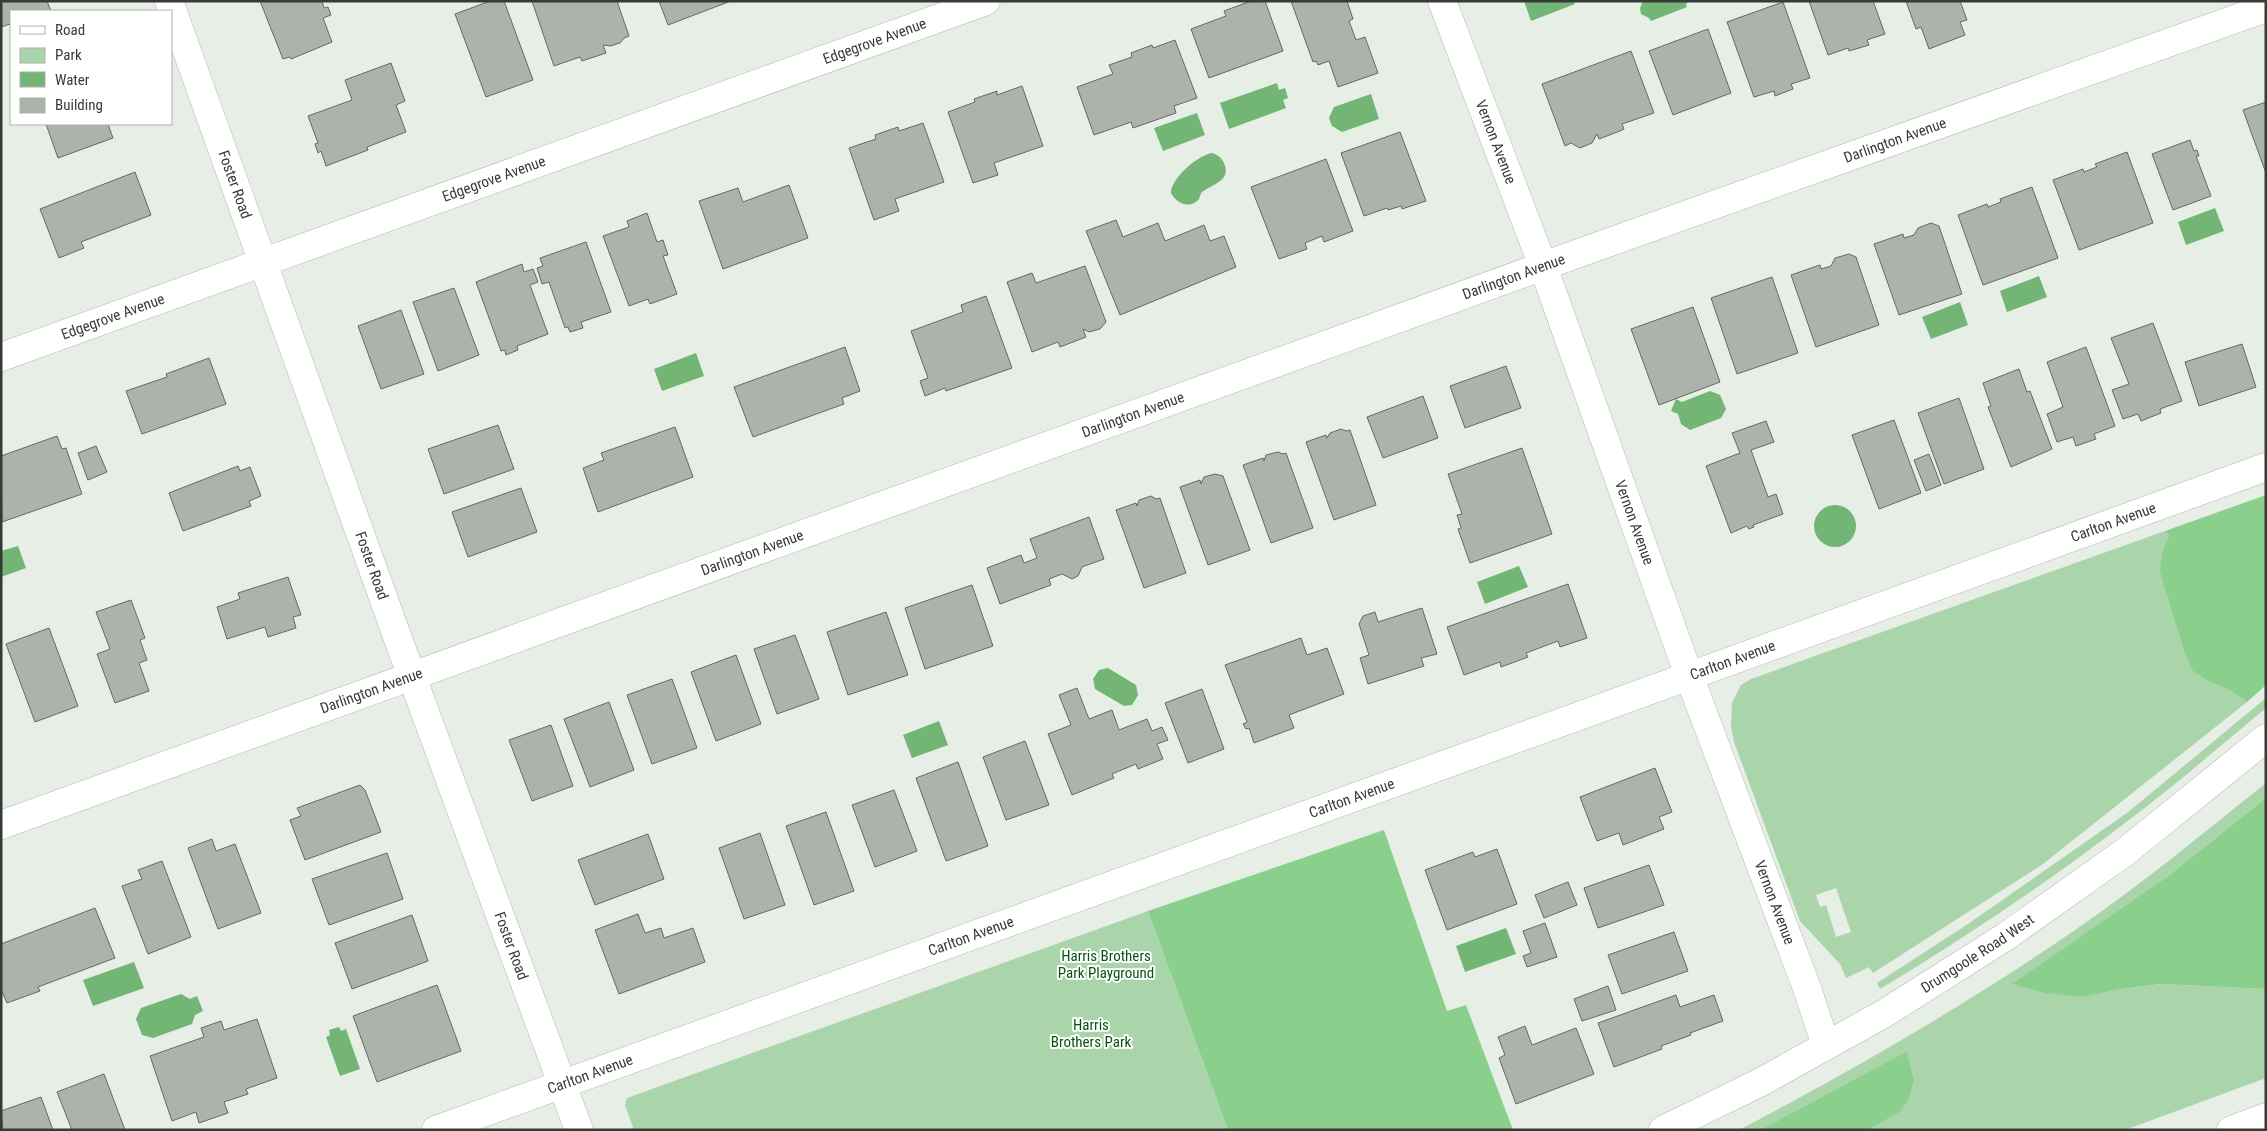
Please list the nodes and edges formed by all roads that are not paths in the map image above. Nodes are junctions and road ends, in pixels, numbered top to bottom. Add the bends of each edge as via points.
1 (169, 1) edge
2 (986, 1) edge
3 (1442, 1) edge
4 (2266, 8) edge
5 (262, 263) junction
6 (1543, 266) junction
7 (1, 357) edge
8 (2266, 467) edge
9 (411, 676) junction
10 (1689, 676) junction
11 (2266, 738) edge
12 (1, 824) edge
13 (1826, 1046) junction
14 (562, 1084) junction
15 (2266, 1117) edge
16 (436, 1130) edge
17 (579, 1130) edge
18 (1663, 1130) edge
19 (2231, 1130) edge

1 - 5 main road, Foster Road
2 - 5 main road, Edgegrove Avenue
3 - 6 main road, Vernon Avenue
4 - 6 main road, Darlington Avenue
5 - 7 main road, Edgegrove Avenue
5 - 9 main road, Foster Road
6 - 9 main road, Darlington Avenue
6 - 10 main road, Vernon Avenue
8 - 10 main road, Carlton Avenue
9 - 12 main road, Darlington Avenue
9 - 14 main road, Foster Road
10 - 13 main road, Vernon Avenue
10 - 14 main road, Carlton Avenue
11 - 13 main road, Drumgoole Road West via 2183,807 2067,894 1893,1008
13 - 18 main road, Drumgoole Road West
14 - 16 main road, Carlton Avenue
14 - 17 main road, Foster Road
15 - 19 main road

